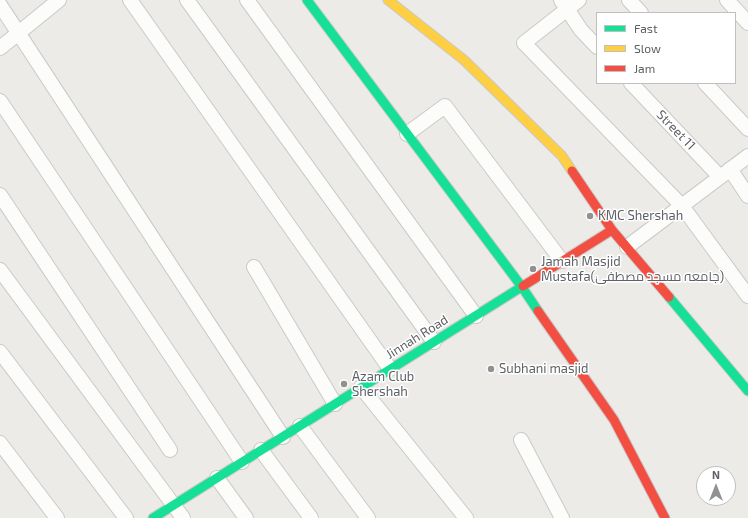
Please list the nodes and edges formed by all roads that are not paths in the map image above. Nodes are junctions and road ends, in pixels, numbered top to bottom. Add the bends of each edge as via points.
1 (58, 0) edge
2 (130, 0) edge
3 (187, 0) edge
4 (247, 0) edge
5 (307, 0) edge
6 (388, 0) edge
7 (579, 0) edge
8 (629, 0) edge
9 (727, 0) edge
10 (0, 5) edge
11 (564, 5) edge
12 (640, 12) edge
13 (748, 23) edge
14 (18, 33) junction
15 (596, 46) edge
16 (0, 48) edge
17 (632, 84) edge
18 (706, 84) edge
19 (0, 101) edge
20 (748, 129) edge
21 (407, 134) junction
22 (748, 156) edge
23 (725, 173) junction
24 (0, 195) edge
25 (748, 196) edge
26 (682, 206) junction
27 (612, 230) junction
28 (627, 247) junction
29 (562, 261) junction
30 (254, 266) dead end
31 (0, 270) edge
32 (522, 287) junction
33 (748, 296) edge
34 (476, 316) junction
35 (434, 342) junction
36 (0, 352) edge
37 (390, 370) junction
38 (362, 387) junction
39 (748, 391) edge
40 (335, 404) junction
41 (300, 426) junction
42 (283, 437) junction
43 (521, 440) dead end
44 (0, 443) edge
45 (170, 450) dead end
46 (261, 450) junction
47 (242, 462) junction
48 (217, 478) junction
49 (174, 505) junction
50 (660, 516) edge
51 (57, 518) edge
52 (126, 518) edge
53 (153, 518) edge
54 (183, 518) edge
55 (246, 518) edge
56 (311, 518) edge
57 (368, 518) edge
58 (466, 518) edge
59 (562, 518) edge

1 - 14 street
2 - 37 street
3 - 35 street
4 - 34 street
5 - 21 street
6 - 27 street via 464,60 562,156
7 - 11 street
8 - 12 street
9 - 13 street
10 - 14 street
11 - 15 street via 580,30
11 - 26 street via 524,43
14 - 16 street
14 - 42 street
17 - 23 street, Street 11
18 - 20 street
19 - 47 street
21 - 29 street via 445,106
21 - 32 street
22 - 23 street
23 - 25 street, Street 11
23 - 26 street
24 - 45 street
26 - 28 street
26 - 33 street
27 - 28 street
27 - 29 street, Jinnah Road
28 - 39 street
29 - 32 street, Jinnah Road
30 - 40 street
31 - 49 street
32 - 34 street, Jinnah Road
32 - 50 street via 614,420
34 - 35 street, Jinnah Road
35 - 37 street, Jinnah Road
36 - 52 street
37 - 38 street, Jinnah Road
38 - 40 street, Jinnah Road
38 - 58 street
40 - 41 street, Jinnah Road
41 - 42 street, Jinnah Road
41 - 57 street
42 - 46 street, Jinnah Road
43 - 59 street
44 - 51 street
46 - 47 street, Jinnah Road
46 - 56 street
47 - 48 street, Jinnah Road
48 - 49 street, Jinnah Road
48 - 55 street
49 - 53 street, Jinnah Road
49 - 54 street

